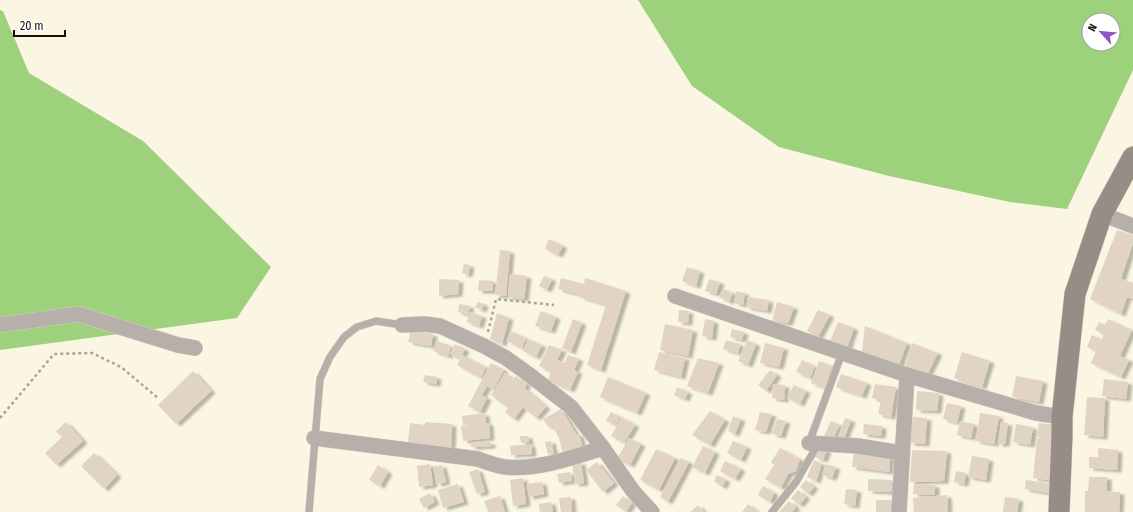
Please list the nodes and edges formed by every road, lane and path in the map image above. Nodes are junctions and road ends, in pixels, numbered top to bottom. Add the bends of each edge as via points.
1 (1133, 157) edge
2 (1102, 214) junction
3 (1133, 226) edge
4 (675, 296) dead end
5 (554, 305) dead end
6 (0, 325) edge
7 (402, 325) joint
8 (484, 346) junction
9 (195, 348) dead end
10 (842, 353) junction
11 (907, 375) junction
12 (158, 398) dead end
13 (1062, 417) junction
14 (0, 418) edge
15 (314, 438) junction
16 (809, 443) junction
17 (603, 448) junction
18 (902, 452) junction
19 (309, 512) edge
20 (652, 512) edge
21 (772, 512) edge
22 (899, 512) edge
23 (1059, 512) edge

1 - 2 street
2 - 3 street
2 - 13 street via 1075,294
4 - 10 street
5 - 8 path via 496,299
6 - 9 street via 78,314
7 - 8 street via 440,326
7 - 15 lane via 376,321 357,327 344,337 330,357 320,379
8 - 17 street via 506,358 571,407
10 - 11 street
10 - 16 lane
11 - 13 street via 1036,413
11 - 18 street
12 - 14 path via 121,367 92,353 54,354
13 - 23 street
15 - 17 street via 478,459 503,467 552,462
15 - 19 lane
16 - 18 street
16 - 21 lane via 814,451 796,482
17 - 20 street via 633,491
18 - 22 street

